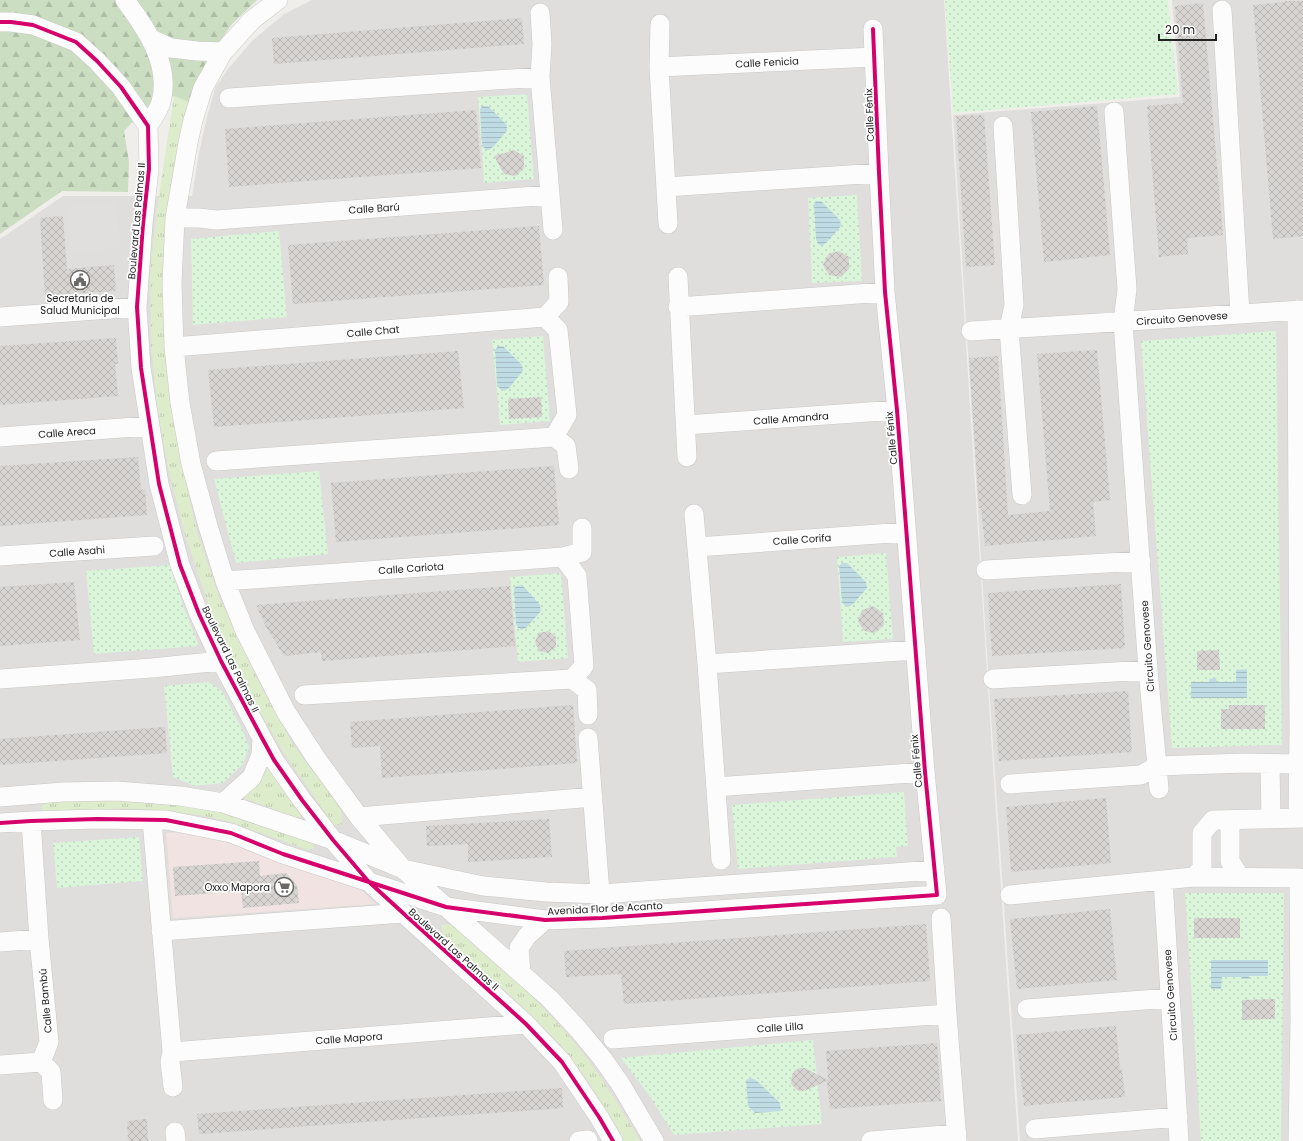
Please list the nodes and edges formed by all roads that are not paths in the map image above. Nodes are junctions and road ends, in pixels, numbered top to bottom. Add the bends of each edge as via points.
1 (125, 0) edge
2 (278, 0) edge
3 (1222, 10) dead end
4 (540, 12) dead end
5 (0, 22) edge
6 (660, 24) dead end
7 (873, 29) dead end
8 (151, 39) junction
9 (222, 52) junction
10 (874, 57) junction
11 (659, 67) junction
12 (540, 77) junction
13 (229, 98) dead end
14 (1114, 112) dead end
15 (151, 120) junction
16 (1003, 126) dead end
17 (879, 173) junction
18 (666, 187) junction
19 (550, 195) junction
20 (175, 218) junction
21 (668, 224) dead end
22 (553, 230) dead end
23 (558, 277) dead end
24 (678, 277) dead end
25 (885, 292) junction
26 (130, 307) junction
27 (678, 307) junction
28 (1300, 310) edge
29 (1240, 314) junction
30 (0, 317) edge
31 (545, 317) junction
32 (1123, 322) junction
33 (1009, 329) junction
34 (971, 331) dead end
35 (174, 347) junction
36 (896, 410) junction
37 (1300, 421) edge
38 (686, 425) junction
39 (142, 427) junction
40 (0, 437) edge
41 (554, 437) junction
42 (687, 457) dead end
43 (216, 461) dead end
44 (569, 469) dead end
45 (1022, 495) dead end
46 (694, 514) dead end
47 (1300, 523) edge
48 (582, 528) dead end
49 (906, 532) junction
50 (154, 546) dead end
51 (697, 546) junction
52 (0, 556) edge
53 (563, 557) junction
54 (1141, 561) junction
55 (986, 570) dead end
56 (225, 581) junction
57 (1300, 627) edge
58 (916, 650) junction
59 (221, 661) junction
60 (707, 664) junction
61 (1148, 670) junction
62 (0, 679) edge
63 (572, 679) junction
64 (993, 679) dead end
65 (304, 695) dead end
66 (588, 715) dead end
67 (1301, 730) edge
68 (262, 738) junction
69 (588, 738) dead end
70 (1270, 764) junction
71 (1299, 764) junction
72 (1157, 766) junction
73 (925, 772) junction
74 (1010, 784) dead end
75 (716, 787) junction
76 (1159, 789) dead end
77 (0, 797) edge
78 (593, 798) junction
79 (223, 803) junction
80 (359, 817) junction
81 (1271, 818) junction
82 (1301, 818) edge
83 (152, 820) junction
84 (1230, 820) junction
85 (31, 821) junction
86 (0, 823) edge
87 (332, 840) junction
88 (721, 860) dead end
89 (403, 869) junction
90 (1198, 869) junction
91 (1235, 869) junction
92 (935, 870) junction
93 (1163, 880) junction
94 (368, 881) junction
95 (601, 894) junction
96 (1010, 895) dead end
97 (937, 896) joint
98 (446, 907) junction
99 (403, 914) junction
100 (1301, 914) edge
101 (602, 918) junction
102 (941, 918) dead end
103 (545, 920) junction
104 (161, 931) junction
105 (39, 939) junction
106 (0, 942) edge
107 (521, 972) junction
108 (1170, 998) junction
109 (1027, 1009) dead end
110 (947, 1014) junction
111 (1301, 1022) edge
112 (526, 1024) junction
113 (614, 1040) dead end
114 (172, 1052) junction
115 (41, 1062) junction
116 (0, 1065) edge
117 (173, 1087) dead end
118 (53, 1100) dead end
119 (1178, 1117) junction
120 (1035, 1129) dead end
121 (1299, 1134) edge
122 (957, 1137) edge
123 (613, 1141) edge
124 (654, 1141) edge
125 (871, 1141) edge
126 (1179, 1141) edge

1 - 8 street, Boulevard Las Palmas II
2 - 9 street via 252,20
3 - 29 street
4 - 12 street
5 - 15 street via 33,25 76,42
6 - 11 street
7 - 10 street, Calle Fénix
8 - 9 street via 171,48
8 - 15 street, Boulevard Las Palmas II via 160,60 163,84 161,102
9 - 20 street via 203,88 193,120
10 - 11 street, Calle Fenicia
10 - 17 street, Calle Fénix
11 - 18 street
12 - 13 street
12 - 19 street
14 - 32 street via 1127,289
15 - 26 street, Boulevard Las Palmas II via 143,224
16 - 33 street via 1014,306
17 - 18 street
17 - 25 street, Calle Fénix
18 - 21 street
19 - 20 street, Calle Barú via 216,220
19 - 22 street
20 - 35 street via 172,283
23 - 31 street via 559,302
24 - 27 street
25 - 27 street
25 - 36 street, Calle Fénix
26 - 30 street
26 - 39 street, Boulevard Las Palmas II via 141,368
27 - 38 street
28 - 29 street, Circuito Genovese
28 - 37 street, Circuito Genovese
29 - 32 street, Circuito Genovese
31 - 35 street, Calle Chat
31 - 41 street via 558,330 567,415
32 - 33 street
32 - 54 street, Circuito Genovese
33 - 34 street
33 - 45 street
35 - 56 street via 180,403 191,464
36 - 38 street, Calle Amandra
36 - 49 street, Calle Fénix
37 - 47 street, Circuito Genovese
38 - 42 street
39 - 40 street, Calle Areca
39 - 59 street, Boulevard Las Palmas II via 180,565
41 - 43 street
41 - 44 street via 566,446
46 - 51 street
47 - 57 street, Circuito Genovese
48 - 53 street, Calle Cariota via 582,552
49 - 51 street, Calle Corifa
49 - 58 street, Calle Fénix
50 - 52 street, Calle Asahi
51 - 60 street
53 - 56 street, Calle Cariota
53 - 63 street via 577,576 584,666
54 - 55 street
54 - 61 street, Circuito Genovese
56 - 80 street via 245,631 286,712
57 - 67 street, Circuito Genovese
58 - 60 street
58 - 73 street, Calle Fénix
59 - 62 street
59 - 68 street, Boulevard Las Palmas II
60 - 75 street
61 - 64 street
61 - 72 street, Circuito Genovese
63 - 65 street
63 - 66 street via 587,690
67 - 71 street, Circuito Genovese
68 - 79 street via 261,755 252,777
68 - 87 street, Boulevard Las Palmas II via 274,760
69 - 78 street
70 - 71 street
70 - 72 street
70 - 81 street
71 - 82 street, Circuito Genovese
72 - 74 street via 1142,775
72 - 76 street, Circuito Genovese
73 - 75 street
73 - 92 street, Calle Fénix
75 - 88 street
77 - 79 street, Avenida Flor de Acanto via 117,791 180,796
78 - 80 street
78 - 95 street
79 - 87 street, Avenida Flor de Acanto
80 - 89 street
81 - 82 street
81 - 84 street
83 - 85 street, Avenida Flor de Acanto via 97,818
83 - 94 street, Avenida Flor de Acanto via 166,820 231,834
83 - 104 street
84 - 90 street via 1213,820 1202,833
84 - 91 street
85 - 86 street, Avenida Flor de Acanto
85 - 105 street, Calle Bambú
87 - 89 street, Avenida Flor de Acanto
87 - 94 street, Boulevard Las Palmas II
89 - 95 street, Avenida Flor de Acanto via 483,886
89 - 98 street
90 - 91 street
90 - 93 street
91 - 100 street via 1299,878
92 - 95 street, Avenida Flor de Acanto
92 - 97 street, Calle Fénix
93 - 96 street
93 - 108 street, Circuito Genovese
94 - 98 street, Avenida Flor de Acanto
94 - 99 street, Boulevard Las Palmas II
95 - 101 street
97 - 101 street, Avenida Flor de Acanto
98 - 103 street, Avenida Flor de Acanto
98 - 107 street
99 - 104 street
99 - 112 street, Boulevard Las Palmas II
100 - 111 street
101 - 103 street, Avenida Flor de Acanto
102 - 110 street
103 - 107 street via 527,936 520,948
104 - 114 street
105 - 106 street
105 - 115 street, Calle Bambú via 49,1042
107 - 124 street via 549,998 602,1058
108 - 109 street
108 - 119 street, Circuito Genovese
110 - 113 street, Calle Lilla
110 - 122 street
111 - 121 street
112 - 114 street, Calle Mapora
112 - 123 street, Boulevard Las Palmas II via 562,1062
114 - 117 street via 170,1062
115 - 116 street
115 - 118 street via 50,1072
119 - 120 street
119 - 126 street, Circuito Genovese
122 - 125 street

